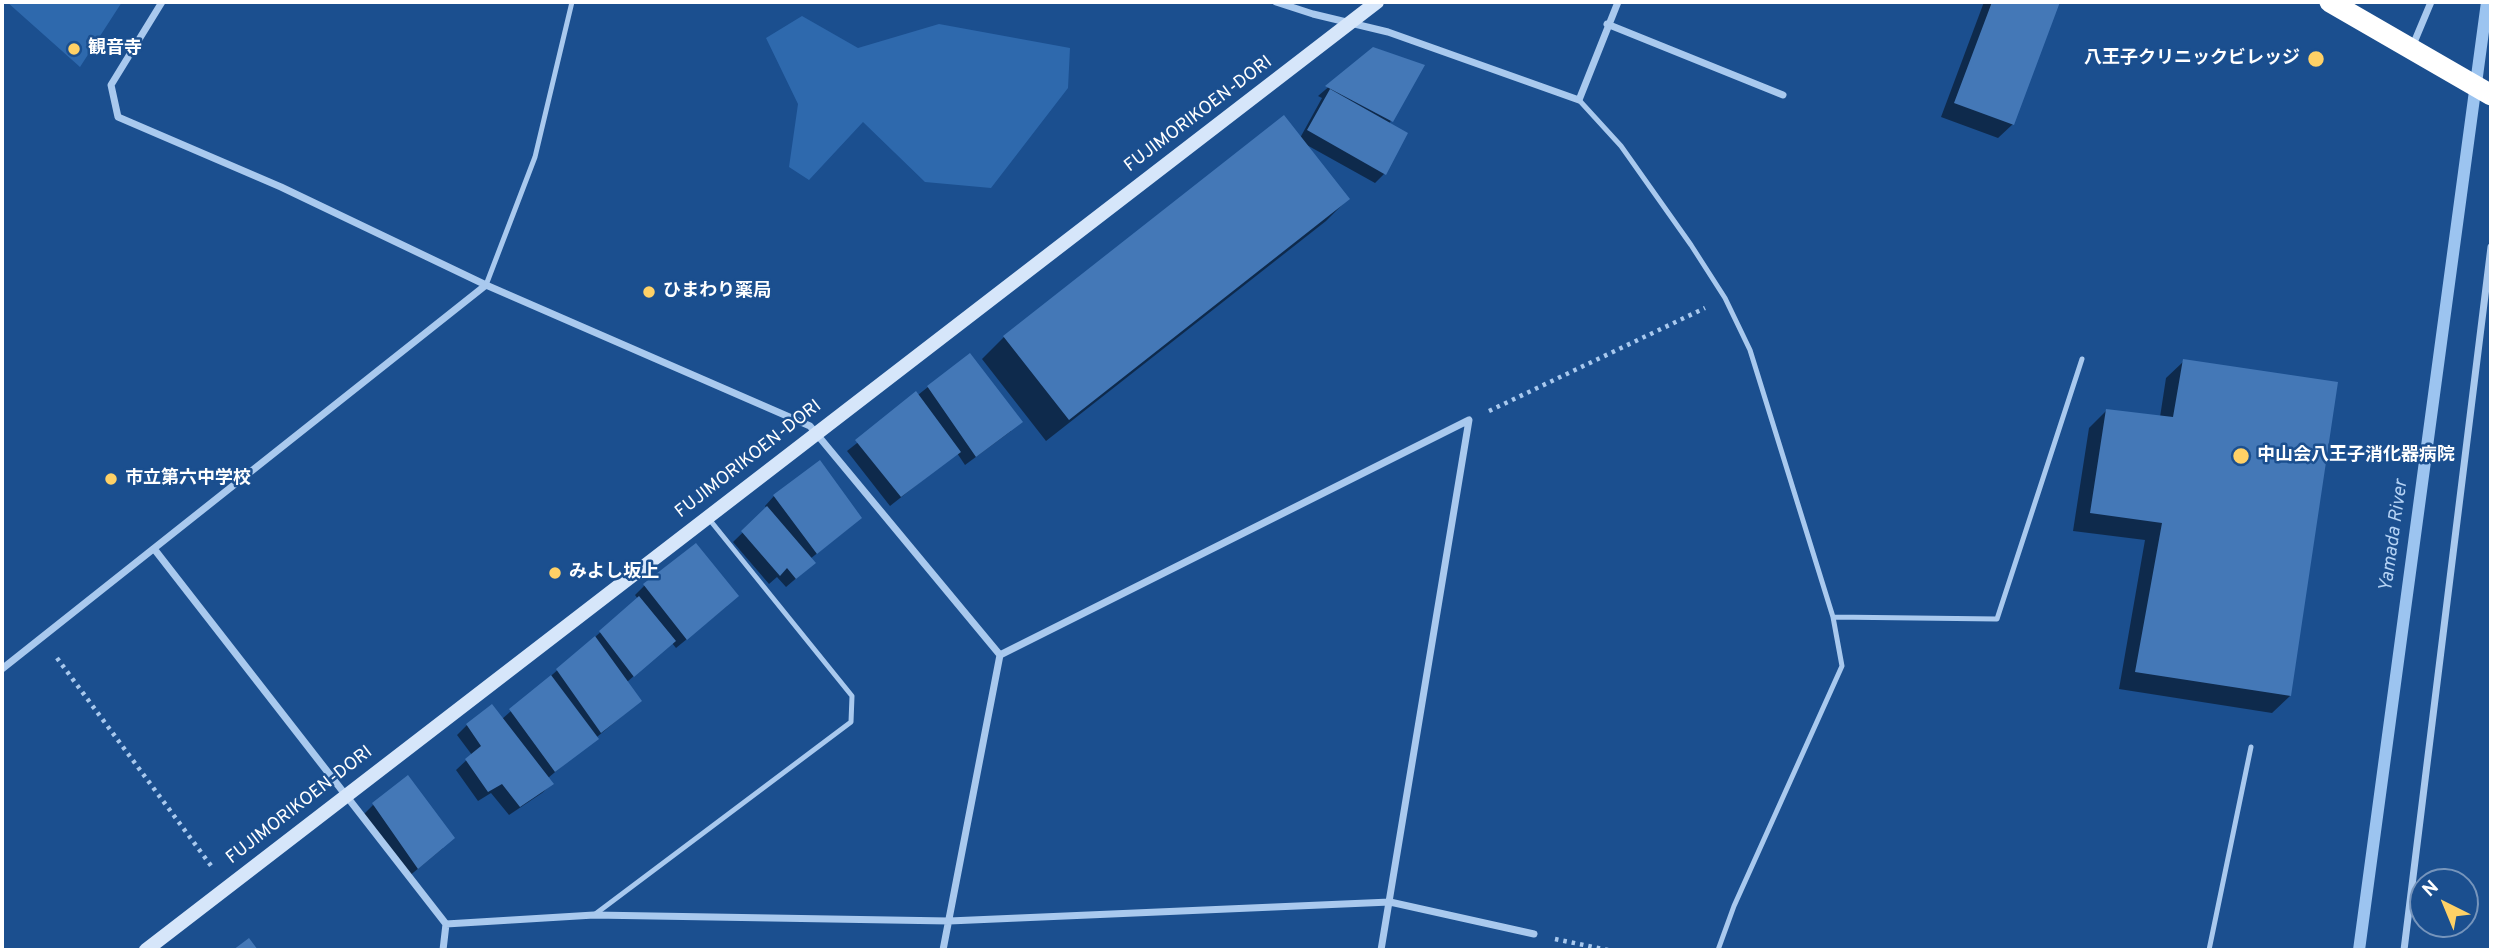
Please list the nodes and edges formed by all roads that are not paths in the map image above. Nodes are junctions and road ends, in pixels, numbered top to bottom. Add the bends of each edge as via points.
1 (162, 2) edge
2 (572, 2) edge
3 (1276, 2) edge
4 (1377, 2) edge
5 (1618, 2) edge
6 (2330, 2) edge
7 (2431, 2) edge
8 (1351, 23) junction
9 (1607, 24) junction
10 (2411, 49) junction
11 (2490, 94) edge
12 (1783, 95) dead end
13 (1579, 100) junction
14 (2491, 247) edge
15 (486, 285) junction
16 (2082, 359) dead end
17 (817, 432) junction
18 (708, 517) junction
19 (155, 550) junction
20 (1833, 617) junction
21 (1000, 655) junction
22 (2, 669) edge
23 (2251, 747) dead end
24 (347, 794) junction
25 (1390, 902) junction
26 (594, 915) junction
27 (948, 921) junction
28 (446, 924) junction
29 (1534, 934) road end
30 (146, 950) edge
31 (443, 950) edge
32 (943, 950) edge
33 (1381, 950) edge
34 (1718, 950) edge
35 (2209, 950) edge
36 (2404, 950) edge

1 - 15 street via 111,85 118,117 281,187
2 - 15 lane via 535,157
3 - 8 street
4 - 8 street, FUJIMORIKOEN-DORI
5 - 9 street
6 - 10 highway
7 - 10 street
8 - 13 street
8 - 17 street, FUJIMORIKOEN-DORI
9 - 12 street
9 - 13 street
10 - 11 highway
13 - 20 lane via 1621,146 1725,298 1750,349
14 - 36 street
15 - 17 street
15 - 19 street
16 - 20 lane via 1997,619
17 - 18 street, FUJIMORIKOEN-DORI
17 - 21 street
18 - 24 street, FUJIMORIKOEN-DORI
18 - 26 lane via 852,696 851,722
19 - 22 street
19 - 24 street
20 - 34 lane via 1842,666
21 - 25 street via 1469,420
21 - 27 street
23 - 35 lane
24 - 28 street
24 - 30 street, FUJIMORIKOEN-DORI
25 - 27 street
25 - 29 street
25 - 33 street
26 - 27 street
26 - 28 street
27 - 32 street
28 - 31 street

